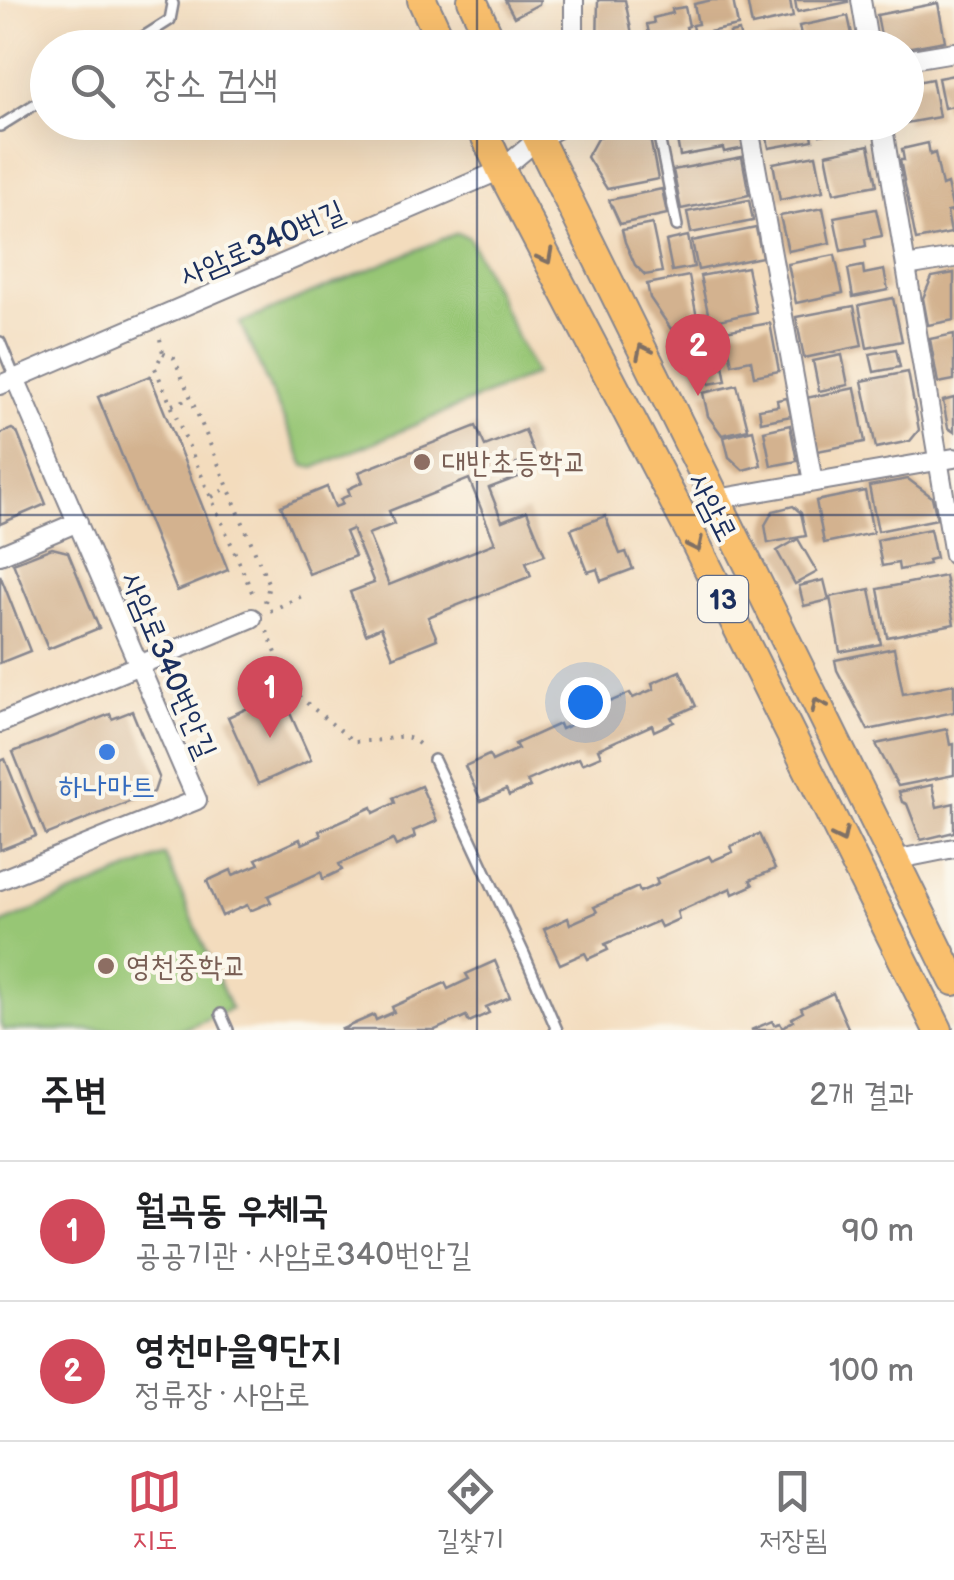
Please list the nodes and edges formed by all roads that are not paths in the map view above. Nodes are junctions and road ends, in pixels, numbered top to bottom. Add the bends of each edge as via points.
1 (171, 0) edge
2 (422, 0) edge
3 (472, 0) edge
4 (574, 0) edge
5 (861, 0) edge
6 (154, 30) edge
7 (436, 30) edge
8 (486, 30) edge
9 (574, 30) edge
10 (866, 30) edge
11 (954, 52) edge
12 (924, 57) edge
13 (30, 107) edge
14 (0, 126) edge
15 (487, 140) edge
16 (527, 140) edge
17 (544, 140) edge
18 (660, 140) edge
19 (751, 140) edge
20 (885, 140) edge
21 (501, 170) junction
22 (677, 226) dead end
23 (954, 258) edge
24 (906, 266) junction
25 (0, 342) edge
26 (8, 381) edge
27 (946, 460) edge
28 (813, 482) junction
29 (717, 499) junction
30 (78, 522) junction
31 (0, 555) edge
32 (954, 555) edge
33 (256, 617) road end
34 (138, 665) junction
35 (0, 723) edge
36 (434, 760) road end
37 (954, 848) edge
38 (894, 860) junction
39 (0, 880) edge
40 (954, 981) edge
41 (220, 1014) dead end
42 (228, 1030) edge
43 (557, 1030) edge
44 (938, 1030) edge

1 - 6 lane via 170,20
2 - 7 main road
3 - 8 main road
4 - 9 street
5 - 10 street
11 - 12 street
13 - 14 lane
15 - 21 main road, 사암로 / 13
16 - 21 street, 사암로340번길
29 -> 17 main road, 사암로 / 13
18 - 22 lane
19 - 28 street
20 - 24 street
21 - 26 street, 사암로340번길
21 -> 44 main road, 사암로 / 13
23 - 24 street
24 - 27 street
25 - 26 lane
26 - 30 street, 사암로340번안길
27 - 28 street
27 - 32 street
28 - 29 street
38 -> 29 main road, 사암로 / 13
30 - 31 street
30 - 34 street, 사암로340번안길
33 - 34 street
34 - 35 street
34 - 39 street, 사암로340번안길 via 197,800
36 - 43 lane
37 - 38 street
38 - 40 main road, 사암로 / 13
41 - 42 lane

